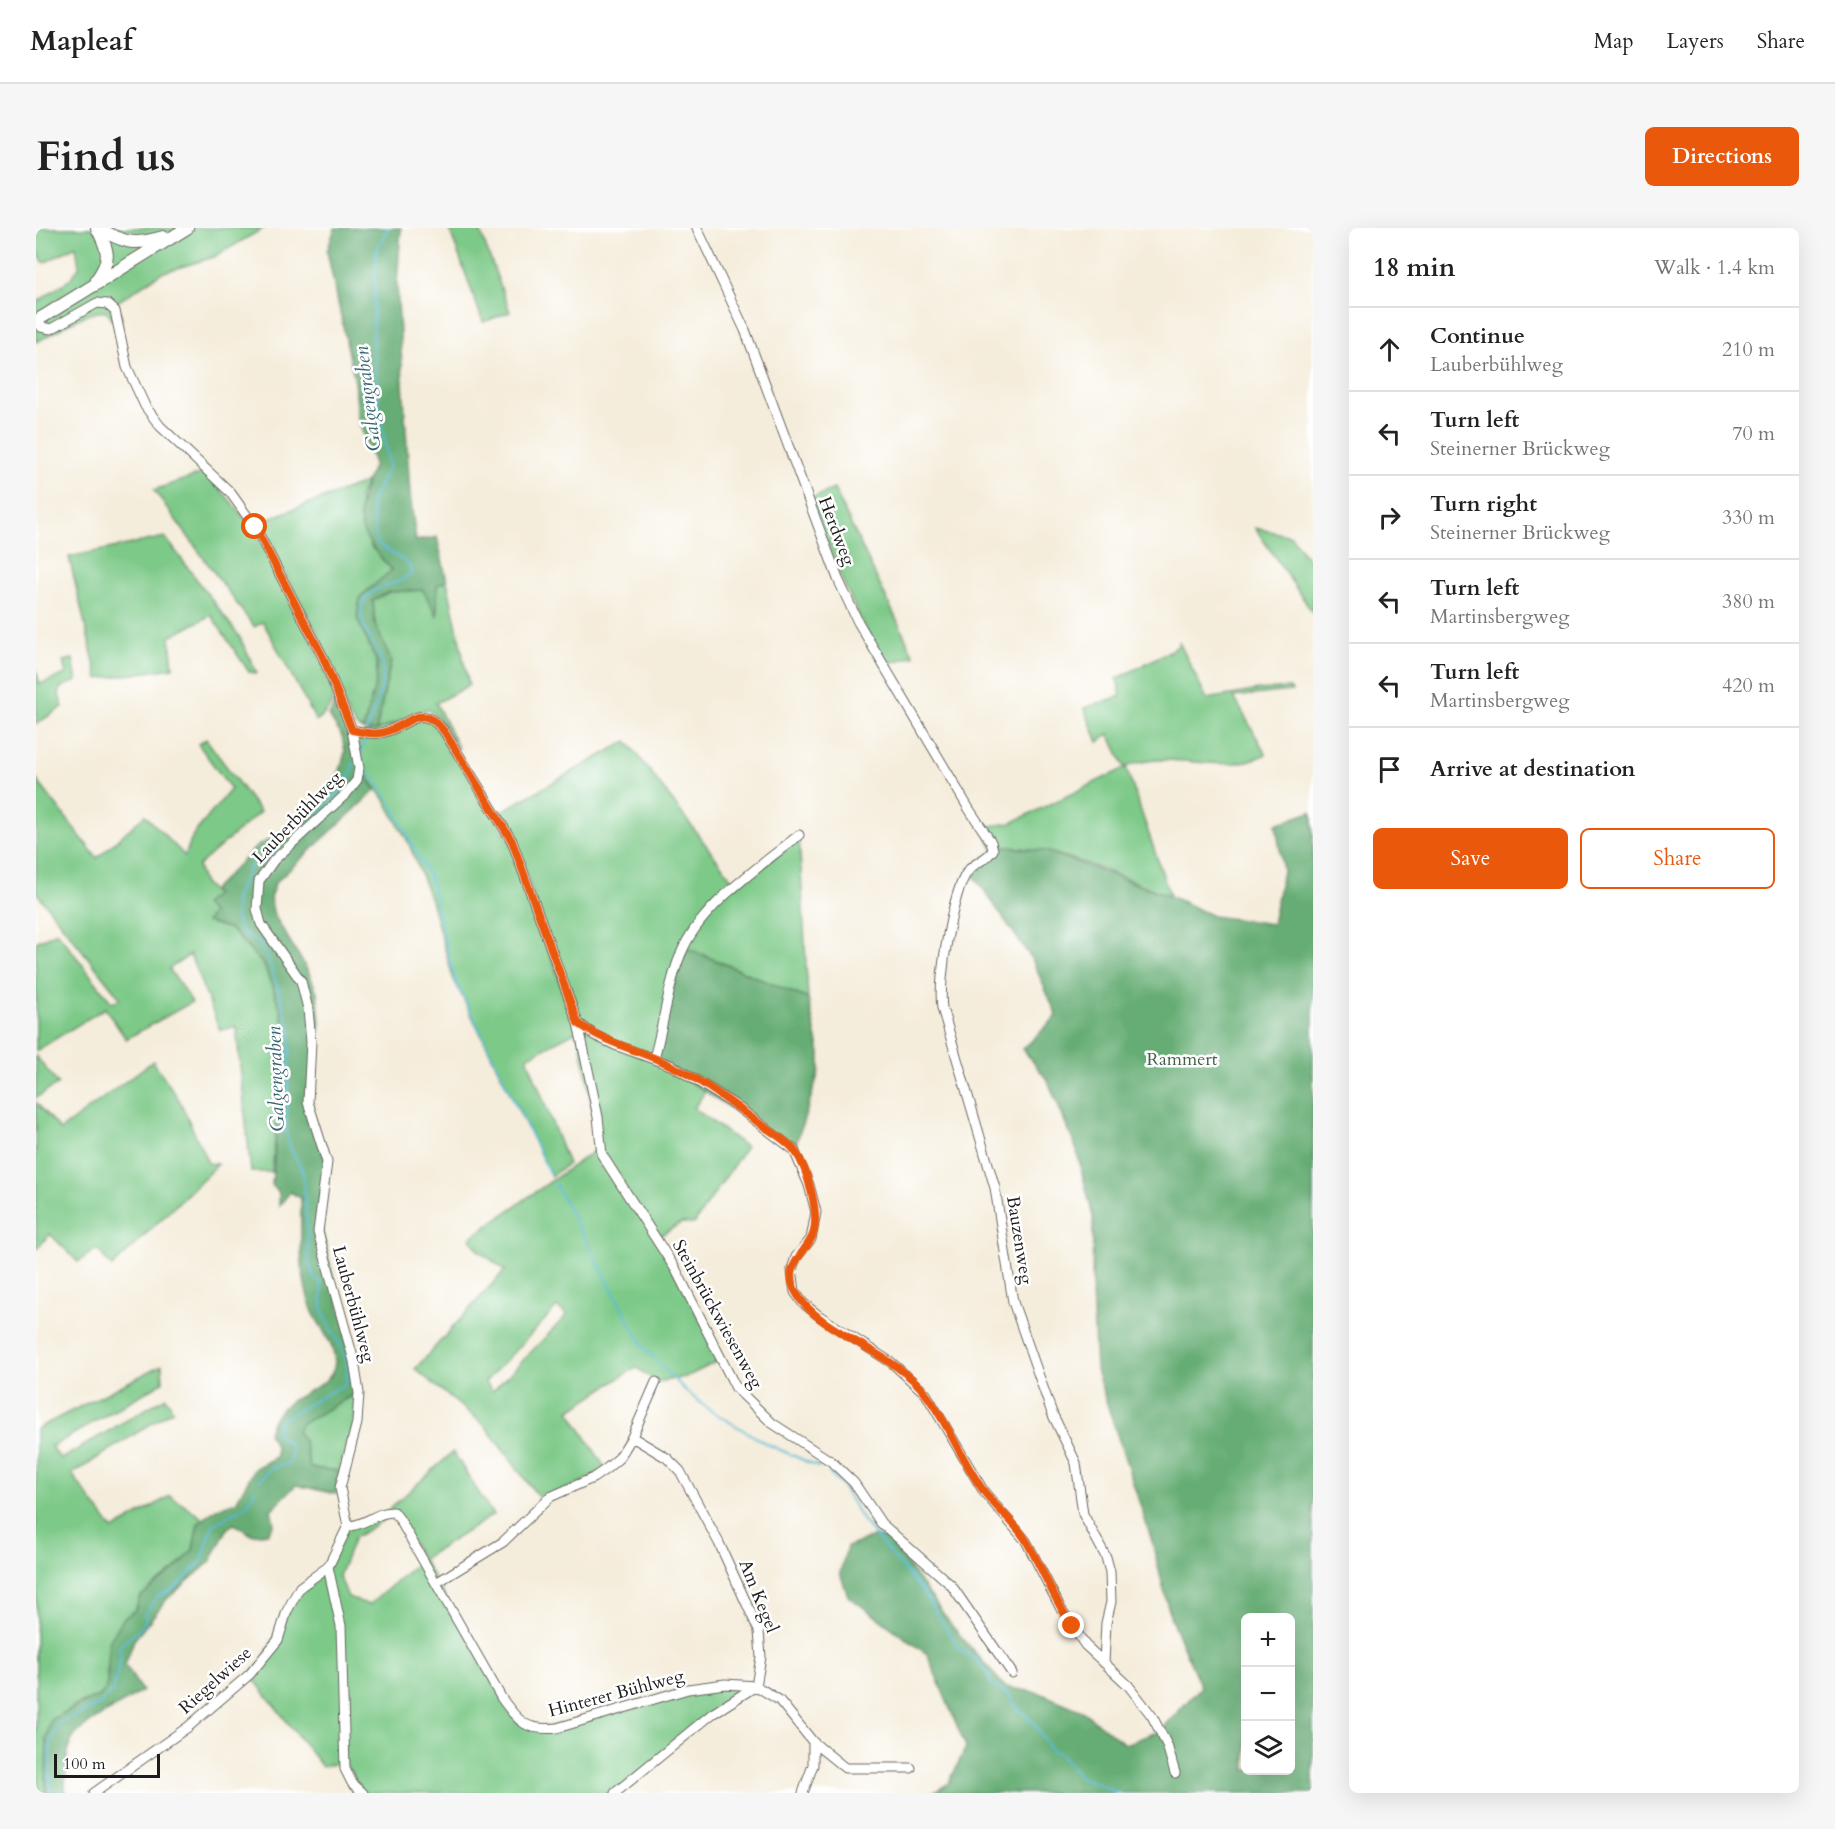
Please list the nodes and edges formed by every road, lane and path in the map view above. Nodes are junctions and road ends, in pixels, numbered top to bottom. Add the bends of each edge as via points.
1 (98, 228) edge
2 (697, 228) edge
3 (186, 229) edge
4 (120, 241) junction
5 (129, 263) junction
6 (93, 285) junction
7 (36, 321) edge
8 (356, 731) junction
9 (983, 827) joint
10 (799, 835) dead end
11 (578, 1023) junction
12 (654, 1058) junction
13 (656, 1382) dead end
14 (632, 1437) junction
15 (348, 1526) junction
16 (328, 1568) junction
17 (436, 1582) junction
18 (1104, 1663) junction
19 (1012, 1673) dead end
20 (756, 1686) junction
21 (813, 1742) junction
22 (911, 1768) dead end
23 (1175, 1773) dead end
24 (94, 1793) edge
25 (363, 1793) edge
26 (615, 1793) edge
27 (803, 1793) edge

1 - 4 main road
1 - 5 main road
1 - 6 main road via 109,258
2 - 9 street, Herdweg via 745,330 838,579 858,622
3 - 4 main road via 141,243
3 - 5 main road
4 - 5 main road via 128,250
5 - 6 main road
6 - 7 main road
7 - 8 street, Lauberbühlweg via 40,327 51,329 97,303 115,311 127,367 145,406 246,513 323,657
8 - 11 street, Steinbrückwiesenweg via 375,734 421,716 434,719 444,731 512,841
8 - 15 street, Lauberbühlweg via 357,780 273,860 259,881 257,909 261,924 301,981 308,1009 309,1102 327,1162 318,1232 354,1361 359,1393 357,1423 340,1488
9 - 18 street, Bauzenweg via 993,850 969,870 960,888 943,966 942,1008 995,1188 1013,1302 1052,1413 1076,1463 1083,1514 1110,1572
10 - 12 street via 711,911 684,947
11 - 12 street via 615,1045
11 - 19 street, Steinbrückwiesenweg via 602,1155 676,1270 736,1388 772,1423 832,1462 854,1483 881,1523 951,1585
12 - 18 street via 708,1087 794,1150 816,1212 811,1239 796,1257 792,1269 795,1292 803,1303 892,1363 926,1394 984,1492 1026,1541 1060,1609 1085,1645
13 - 14 street
14 - 17 street via 619,1458 606,1469 550,1497 503,1542
14 - 20 street, Am Kegel via 667,1458 680,1472 724,1553 759,1631 761,1657
15 - 16 street
15 - 17 street, Hinterer Bühlweg via 394,1512
16 - 24 street, Riegelwiese via 300,1587 278,1640 250,1674 192,1724
16 - 25 street via 341,1626 345,1769
17 - 20 street, Hinterer Bühlweg via 502,1699 524,1725 538,1730 557,1728 688,1689 725,1684
18 - 23 street via 1128,1685 1152,1716 1167,1745
20 - 21 street via 778,1700
20 - 26 street via 712,1713
21 - 22 street via 845,1768
21 - 27 street via 813,1765

